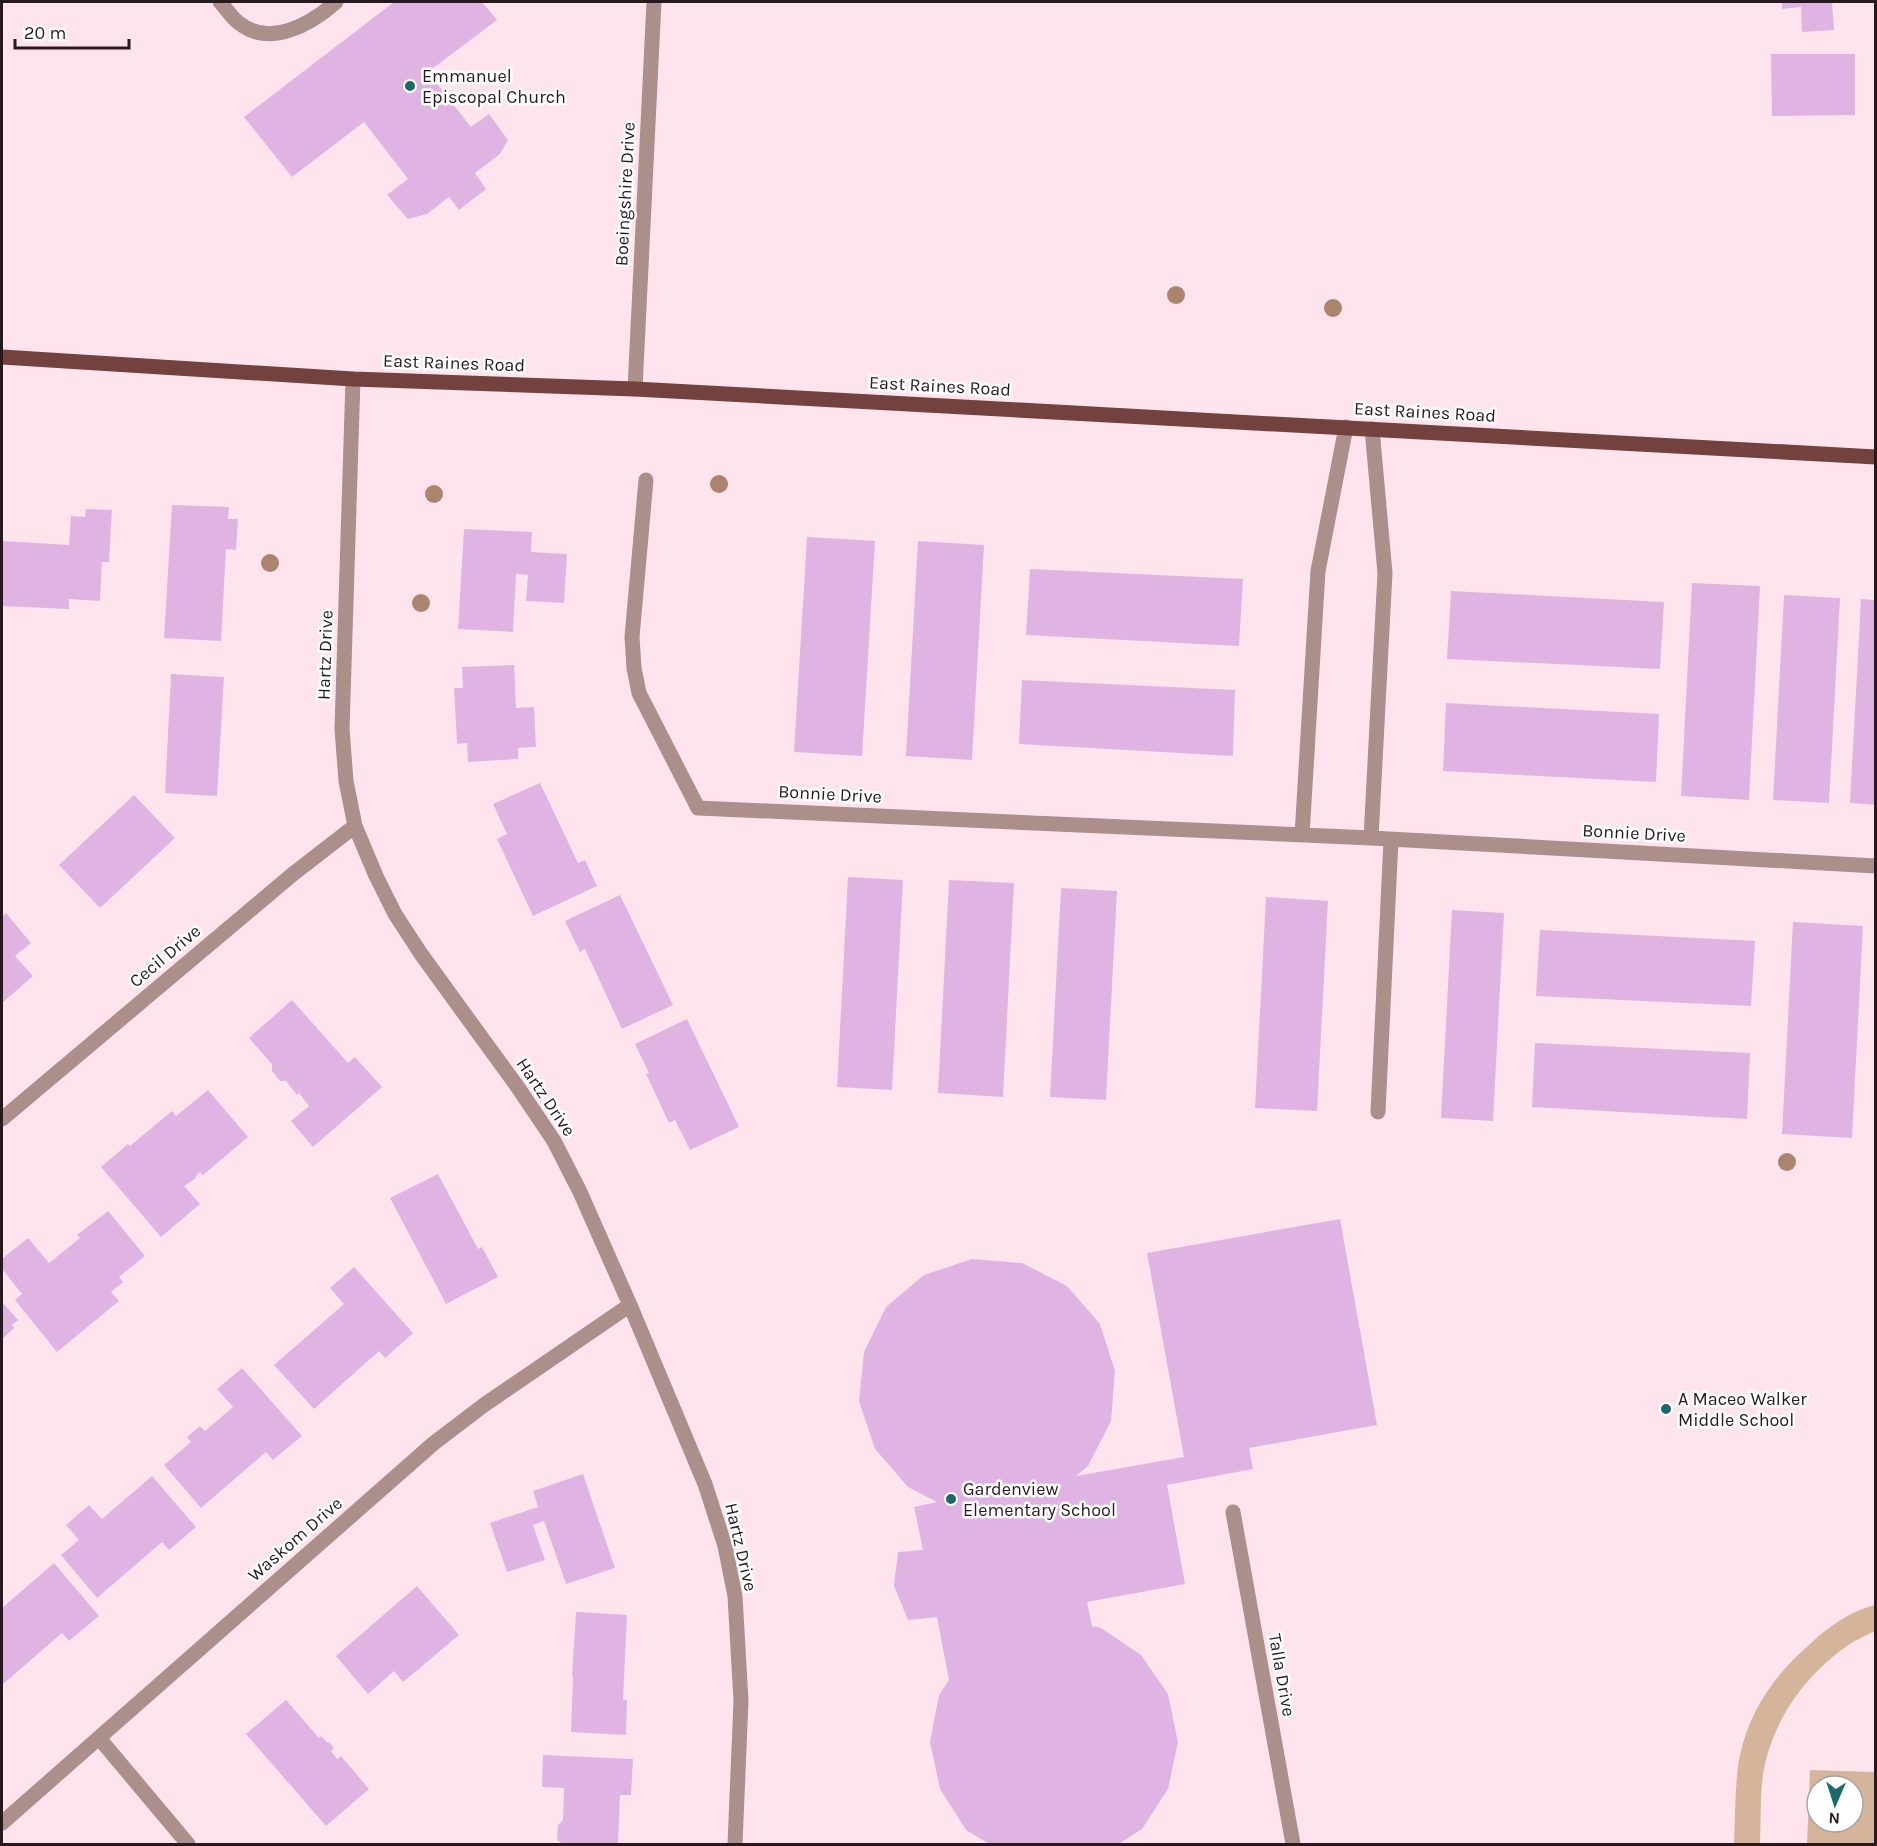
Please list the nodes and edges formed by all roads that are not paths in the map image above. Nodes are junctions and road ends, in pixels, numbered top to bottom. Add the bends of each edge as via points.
1 (220, 2) edge
2 (336, 2) edge
3 (654, 2) edge
4 (2, 357) edge
5 (353, 379) junction
6 (635, 389) junction
7 (1346, 427) junction
8 (1372, 429) junction
9 (1875, 457) edge
10 (646, 480) dead end
11 (356, 826) junction
12 (1302, 835) junction
13 (1371, 838) junction
14 (1391, 840) junction
15 (1875, 866) edge
16 (1378, 1112) dead end
17 (2, 1119) edge
18 (630, 1305) junction
19 (1233, 1512) dead end
20 (99, 1738) junction
21 (2, 1823) edge
22 (188, 1845) edge
23 (735, 1845) edge
24 (1293, 1845) edge

1 - 2 street via 238,23 256,32 277,33 295,29
3 - 6 street, Boeingshire Drive
4 - 5 main road, East Raines Road
5 - 6 main road, East Raines Road
5 - 11 street, Hartz Drive via 342,729 346,781
6 - 7 main road, East Raines Road
7 - 8 main road, East Raines Road
7 - 12 street via 1318,571
8 - 9 main road, East Raines Road
8 - 13 street via 1384,573
10 - 12 street, Bonnie Drive via 632,637 634,668 639,693 698,808
11 - 17 street, Cecil Drive via 293,874
11 - 18 street, Hartz Drive via 395,914 554,1141
12 - 13 street, Bonnie Drive
13 - 14 street, Bonnie Drive
14 - 15 street, Bonnie Drive
14 - 16 street
18 - 20 street, Waskom Drive via 434,1443
18 - 23 street, Hartz Drive via 705,1484 735,1596 741,1701
19 - 24 street, Talla Drive
20 - 21 street, Waskom Drive
20 - 22 street

